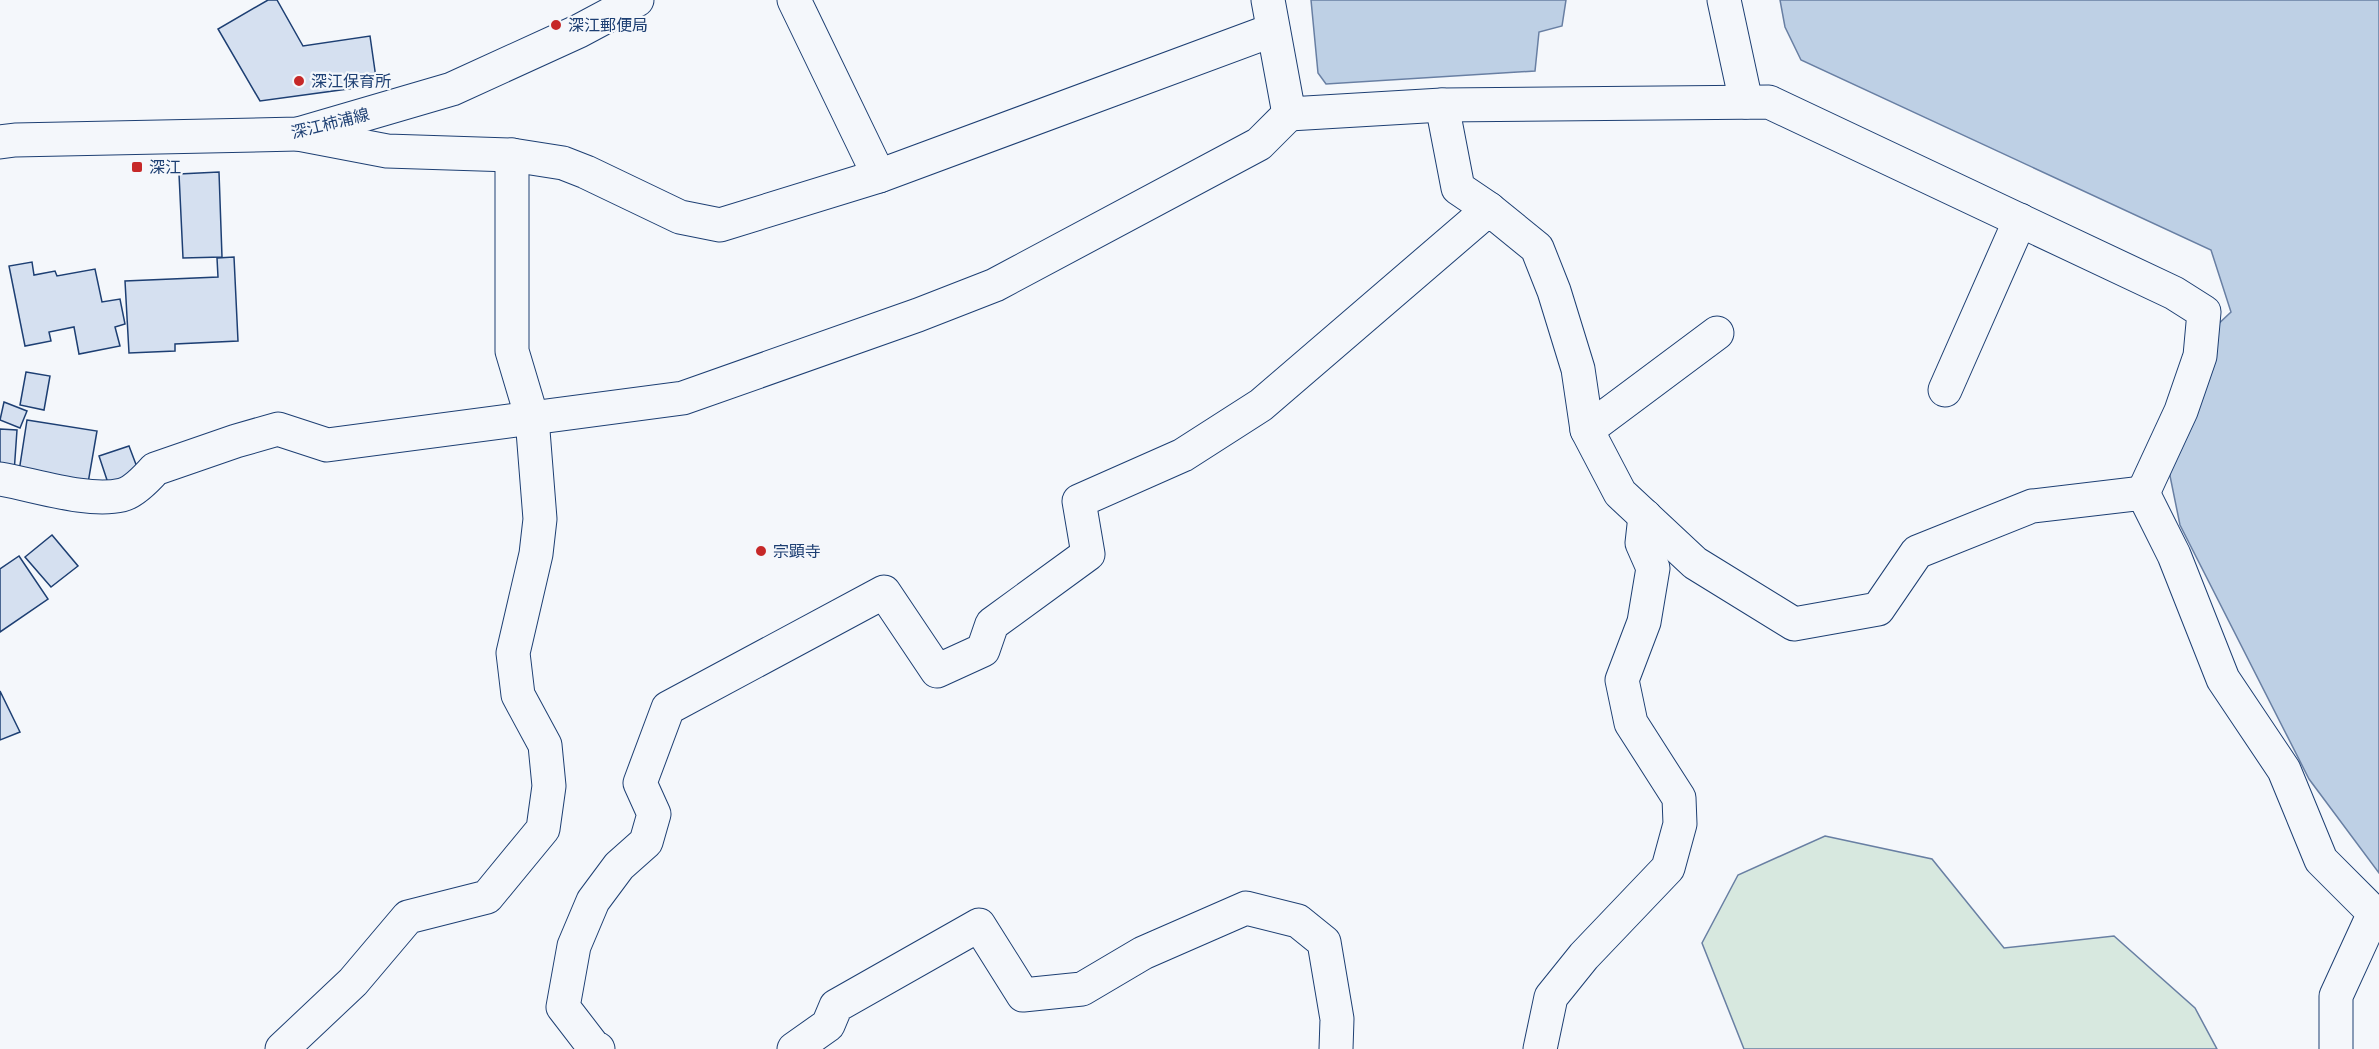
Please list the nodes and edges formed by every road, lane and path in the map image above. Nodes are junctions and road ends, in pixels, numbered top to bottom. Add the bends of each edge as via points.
1 (637, 0) edge
2 (794, 0) edge
3 (1724, 0) edge
4 (1270, 15) edge
5 (1746, 102) junction
6 (1442, 105) junction
7 (1289, 114) junction
8 (298, 134) junction
9 (0, 142) edge
10 (512, 155) junction
11 (879, 176) junction
12 (1489, 209) junction
13 (2020, 220) junction
14 (1717, 333) dead end
15 (1945, 390) dead end
16 (532, 418) junction
17 (1587, 430) junction
18 (0, 479) edge
19 (2143, 493) junction
20 (1645, 516) junction
21 (282, 1049) edge
22 (597, 1049) edge
23 (794, 1049) edge
24 (1336, 1049) edge
25 (1540, 1049) edge
26 (2336, 1049) edge

1 - 8 street, 深江柿浦線 via 452,90
2 - 11 street
3 - 5 street
4 - 7 street
4 - 11 street
5 - 6 street
5 - 13 street via 1769,102
6 - 7 street
6 - 12 street via 1458,188
7 - 16 street via 1259,144 994,285 683,398
8 - 9 street, 深江柿浦線
8 - 10 street via 387,151
10 - 11 street via 563,163 680,217 720,225
10 - 16 street via 512,351
12 - 17 street via 1537,248 1578,369
12 - 22 street via 1261,405 1183,455 1079,501 1088,554 992,624 983,650 937,671 884,592 668,708 640,783 654,814 646,842 619,866 593,901 574,946 563,1007
13 - 15 street
13 - 19 street via 2174,293 2204,312 2200,356 2181,411
14 - 17 street
16 - 18 street via 327,445 278,429 155,469 123,495 82,496
16 - 21 street via 540,519 513,653 518,695 545,745 549,786 543,829 487,897 408,917 353,982
17 - 20 street via 1620,493
19 - 20 street via 2032,506 1917,552 1878,609 1794,624 1695,563
19 - 26 street via 2174,555 2223,678 2284,770 2321,860 2374,913 2336,996
20 - 25 street via 1642,543 1653,568 1644,622 1622,680 1631,723 1679,798 1680,824 1668,868 1584,956 1551,997
23 - 24 street via 828,1025 837,1006 979,925 1023,995 1082,989 1143,953 1246,908 1298,921 1324,942 1337,1019

